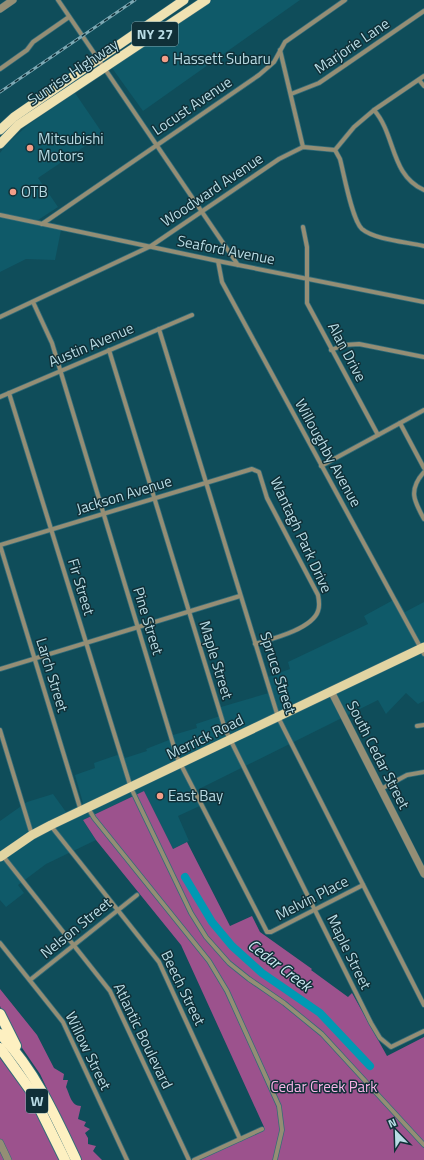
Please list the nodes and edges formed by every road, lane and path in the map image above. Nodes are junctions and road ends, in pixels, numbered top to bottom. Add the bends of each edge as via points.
1 (13, 0) edge
2 (58, 0) edge
3 (184, 0) edge
4 (206, 0) edge
5 (345, 0) edge
6 (0, 9) edge
7 (424, 11) edge
8 (69, 16) junction
9 (280, 50) junction
10 (98, 59) junction
11 (104, 68) junction
12 (0, 69) edge
13 (424, 76) edge
14 (419, 80) junction
15 (424, 86) edge
16 (291, 94) junction
17 (374, 110) junction
18 (0, 130) edge
19 (0, 144) edge
20 (157, 144) junction
21 (303, 147) junction
22 (335, 150) junction
23 (424, 190) edge
24 (203, 211) junction
25 (0, 215) edge
26 (42, 224) junction
27 (303, 227) dead end
28 (150, 246) junction
29 (424, 246) edge
30 (218, 261) junction
31 (238, 265) junction
32 (306, 278) junction
33 (33, 302) junction
34 (424, 302) edge
35 (192, 315) dead end
36 (0, 317) edge
37 (159, 329) junction
38 (109, 350) junction
39 (331, 350) junction
40 (424, 357) edge
41 (60, 371) junction
42 (9, 393) junction
43 (0, 397) edge
44 (424, 410) edge
45 (400, 423) junction
46 (378, 435) junction
47 (321, 466) junction
48 (424, 468) edge
49 (256, 470) joint
50 (424, 472) edge
51 (206, 482) junction
52 (154, 498) junction
53 (103, 514) junction
54 (424, 519) edge
55 (51, 529) junction
56 (0, 545) edge
57 (240, 596) junction
58 (189, 611) junction
59 (137, 627) junction
60 (86, 642) junction
61 (255, 644) junction
62 (423, 650) edge
63 (34, 658) junction
64 (0, 669) edge
65 (331, 692) junction
66 (278, 717) junction
67 (424, 725) edge
68 (417, 726) dead end
69 (0, 730) edge
70 (231, 740) junction
71 (180, 764) junction
72 (424, 772) edge
73 (131, 788) junction
74 (381, 789) junction
75 (85, 809) junction
76 (51, 826) junction
77 (32, 835) junction
78 (1, 856) edge
79 (424, 874) edge
80 (363, 885) junction
81 (137, 895) dead end
82 (118, 910) junction
83 (315, 910) junction
84 (271, 932) joint
85 (0, 943) edge
86 (74, 946) junction
87 (30, 980) junction
88 (424, 1005) edge
89 (0, 1014) edge
90 (424, 1031) edge
91 (0, 1034) edge
92 (0, 1048) edge
93 (0, 1053) edge
94 (22, 1068) junction
95 (262, 1129) dead end
96 (240, 1139) junction
97 (0, 1143) edge
98 (424, 1145) edge
99 (8, 1160) edge
100 (65, 1160) edge
101 (76, 1160) edge
102 (127, 1160) edge
103 (189, 1160) edge
104 (194, 1160) edge
105 (275, 1160) edge

1 - 6 street
2 - 8 street
3 - 10 highway, Sunrise Highway / NY 27
4 - 11 highway, Sunrise Highway / NY 27
5 - 9 street, Locust Avenue via 286,42
7 - 16 street, Marjorie Lane via 319,84
8 - 10 street
8 - 12 street
9 - 16 street
9 - 20 street, Locust Avenue via 274,62 259,75
10 - 11 street
10 - 18 highway, Sunrise Highway / NY 27 via 14,117
11 - 19 highway, Sunrise Highway / NY 27 via 18,126
11 - 20 street
13 - 14 street
14 - 15 street
14 - 17 street
16 - 21 street
17 - 22 street via 354,127
17 - 23 street via 382,119 397,162 405,176
20 - 24 street
20 - 26 street, Locust Avenue
21 - 22 street
21 - 24 street, Woodward Avenue via 279,159
22 - 29 street via 340,159 355,218 362,229 376,236
24 - 28 street, Woodward Avenue
24 - 31 street
25 - 26 street, Seaford Avenue
26 - 28 street, Seaford Avenue
27 - 32 street, Alan Drive via 307,247
28 - 30 street, Seaford Avenue
28 - 33 street, Woodward Avenue
30 - 31 street, Seaford Avenue
30 - 47 street, Willoughby Avenue via 222,282
31 - 32 street, Seaford Avenue
32 - 34 street, Seaford Avenue
32 - 39 street, Alan Drive via 307,303
33 - 36 street, Woodward Avenue
33 - 41 street, Pine Street via 52,343
35 - 37 street, Austin Avenue
37 - 38 street, Austin Avenue
37 - 51 street, Spruce Street
38 - 41 street, Austin Avenue
38 - 52 street, Maple Street
39 - 40 street via 344,345 359,344
39 - 46 street, Alan Drive
41 - 42 street, Austin Avenue
41 - 53 street, Pine Street
42 - 43 street, Austin Avenue
42 - 55 street, Fir Street
44 - 45 street
45 - 46 street
45 - 48 street
46 - 47 street
47 - 62 street, Willoughby Avenue
49 - 51 street, Jackson Avenue
49 - 61 street, Wantagh Park Drive via 259,472 267,498 320,603 319,610 310,622 282,636
50 - 54 street via 417,480 414,494 416,506
51 - 52 street, Jackson Avenue
51 - 57 street, Spruce Street
52 - 53 street, Jackson Avenue
52 - 58 street, Maple Street
53 - 55 street, Jackson Avenue
53 - 59 street, Pine Street
55 - 56 street, Jackson Avenue
55 - 60 street, Fir Street
56 - 63 street, Larch Street
57 - 58 street
57 - 61 street, Spruce Street
58 - 59 street
58 - 70 street, Maple Street via 225,729
59 - 60 street
59 - 71 street, Pine Street
60 - 63 street
60 - 73 street, Fir Street
61 - 66 street, Spruce Street
62 - 65 main road, Merrick Road
63 - 64 street
63 - 75 street, Larch Street
65 - 66 main road, Merrick Road
65 - 74 street, South Cedar Street
66 - 70 main road, Merrick Road
66 - 80 street, Spruce Street
67 - 68 street
69 - 77 street
70 - 71 main road, Merrick Road
70 - 83 street, Maple Street
71 - 73 main road, Merrick Road
71 - 84 street, Pine Street via 267,932
72 - 74 street via 406,776
73 - 75 main road, Merrick Road
73 - 98 street, Fir Street via 191,913 212,945 238,971 322,1034
74 - 79 street, South Cedar Street
75 - 76 main road, Merrick Road
75 - 105 street, Larch Street via 210,961 222,981 279,1106 282,1130
76 - 77 main road, Merrick Road
76 - 82 street, Beech Street
77 - 78 main road, Merrick Road
78 - 86 street, Atlantic Boulevard
80 - 83 street, Melvin Place
80 - 88 street, Spruce Street
81 - 82 street, Nelson Street
82 - 86 street, Nelson Street
82 - 96 street, Beech Street via 159,962
83 - 84 street, Melvin Place
83 - 90 street, Maple Street via 380,1038 391,1047
85 - 87 street, Willow Street
86 - 87 street, Nelson Street
86 - 103 street, Atlantic Boulevard via 110,991
87 - 102 street, Willow Street via 63,1022
89 - 94 highway
91 - 94 highway, W
92 - 94 highway, W
93 - 94 highway
94 - 100 highway, W
94 - 101 highway, W via 53,1111
95 - 96 street
96 - 104 street
97 - 99 street

